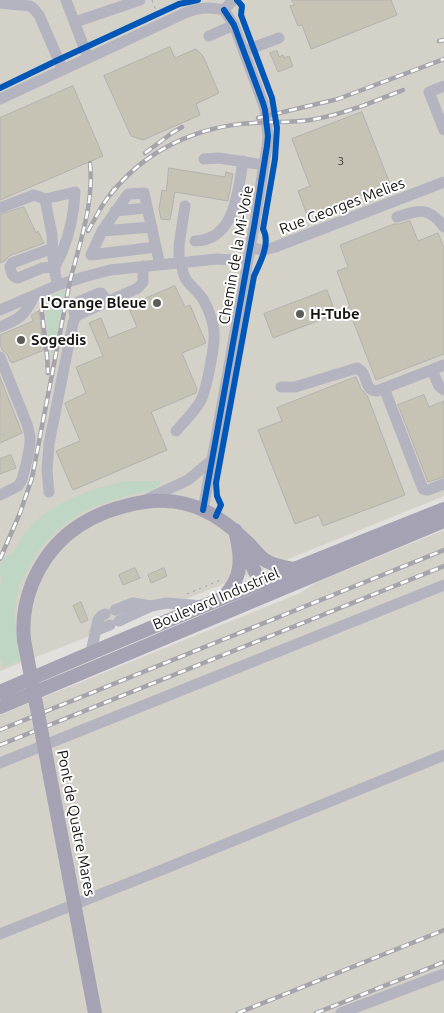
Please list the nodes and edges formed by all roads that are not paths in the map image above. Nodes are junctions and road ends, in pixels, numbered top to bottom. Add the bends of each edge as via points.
1 (66, 0) edge
2 (140, 0) edge
3 (233, 0) edge
4 (0, 3) edge
5 (199, 4) edge
6 (224, 10) junction
7 (74, 22) junction
8 (234, 25) junction
9 (209, 36) dead end
10 (279, 38) dead end
11 (244, 51) junction
12 (88, 58) junction
13 (63, 70) junction
14 (444, 86) edge
15 (0, 99) edge
16 (444, 130) edge
17 (204, 159) dead end
18 (243, 161) junction
19 (264, 165) junction
20 (444, 182) edge
21 (44, 199) junction
22 (185, 206) dead end
23 (0, 208) edge
24 (147, 208) junction
25 (115, 211) junction
26 (397, 217) dead end
27 (152, 227) junction
28 (444, 227) edge
29 (102, 231) junction
30 (195, 241) dead end
31 (156, 247) junction
32 (53, 248) junction
33 (250, 248) junction
34 (247, 261) junction
35 (181, 263) junction
36 (160, 265) junction
37 (142, 266) junction
38 (55, 267) junction
39 (58, 285) junction
40 (34, 296) junction
41 (0, 310) edge
42 (0, 327) edge
43 (0, 357) edge
44 (444, 365) edge
45 (209, 369) junction
46 (432, 370) junction
47 (227, 372) junction
48 (280, 386) dead end
49 (384, 388) junction
50 (444, 390) edge
51 (176, 431) dead end
52 (212, 460) junction
53 (444, 484) edge
54 (49, 492) dead end
55 (0, 495) edge
56 (142, 502) junction
57 (444, 509) edge
58 (203, 510) junction
59 (444, 521) edge
60 (236, 535) junction
61 (265, 560) junction
62 (294, 569) junction
63 (265, 582) junction
64 (444, 585) edge
65 (276, 590) junction
66 (262, 596) junction
67 (224, 598) junction
68 (204, 606) junction
69 (91, 652) junction
70 (0, 692) edge
71 (0, 707) edge
72 (444, 755) edge
73 (0, 763) edge
74 (0, 934) edge
75 (444, 974) edge
76 (95, 1013) edge
77 (341, 1013) edge

1 - 7 street
2 - 7 street
3 - 6 street
4 - 13 street via 34,9
5 - 6 street
5 - 12 street
6 - 8 street, Chemin de la Mi-Voie
7 - 12 street
8 - 9 street
8 - 11 street, Chemin de la Mi-Voie
10 - 11 street
11 - 19 street, Chemin de la Mi-Voie via 265,110 268,136
12 - 13 street
13 - 15 street
14 - 16 street via 429,92
17 - 18 street
18 - 19 street
18 - 30 street via 235,206 228,220 211,238
19 - 33 street, Chemin de la Mi-Voie
20 - 33 street, Rue Georges Melies via 275,247 264,250
21 - 23 street via 34,195
21 - 32 street
21 - 38 street via 75,192 71,225
22 - 35 street via 179,245
24 - 25 street
24 - 25 street via 144,193 128,194
24 - 27 street
25 - 29 street
26 - 28 street via 415,211 427,212
27 - 29 street
27 - 31 street
29 - 31 street via 91,255
31 - 36 street
32 - 38 street
32 - 38 street via 12,263 10,267 18,278 42,268
33 - 34 street, Chemin de la Mi-Voie
34 - 35 street via 217,259
34 - 47 street, Chemin de la Mi-Voie
35 - 36 street
35 - 45 street via 186,281 205,302 214,332
36 - 37 street
37 - 39 street via 110,270
37 - 54 street via 143,282 138,288 108,302 99,293 74,307 75,318 49,444
38 - 39 street
39 - 40 street
40 - 41 street
40 - 42 street via 22,316
43 - 55 street via 30,436 22,480 18,486
44 - 46 street
45 - 47 street
45 - 51 street via 200,402
46 - 49 street
46 - 50 street
47 - 52 street, Chemin de la Mi-Voie
48 - 49 street via 295,387 357,368 363,372 370,389
49 - 53 street via 424,488 428,490
52 - 56 street via 188,480
52 - 58 street, Chemin de la Mi-Voie
56 - 58 main road, Pont de Quatre Mares via 174,501
56 - 76 main road, Pont de Quatre Mares, bridge via 103,513 59,541 40,567 23,619 24,640
57 - 62 main road, Boulevard Industriel
58 - 60 main road, Pont de Quatre Mares via 216,516
59 - 65 main road, Boulevard Industriel
60 - 61 main road
60 - 63 main road via 256,574
60 - 67 main road via 240,565
61 - 62 main road
61 - 63 main road
62 - 63 main road, Boulevard Industriel
63 - 65 main road
63 - 66 main road
63 - 67 main road, Boulevard Industriel
64 - 73 street
65 - 66 main road, Boulevard Industriel
66 - 71 main road, Boulevard Industriel
67 - 68 main road, Boulevard Industriel
68 - 69 main road, Boulevard Industriel
68 - 69 street via 167,603 112,618 99,618
69 - 70 main road, Boulevard Industriel
72 - 74 street
75 - 77 street

